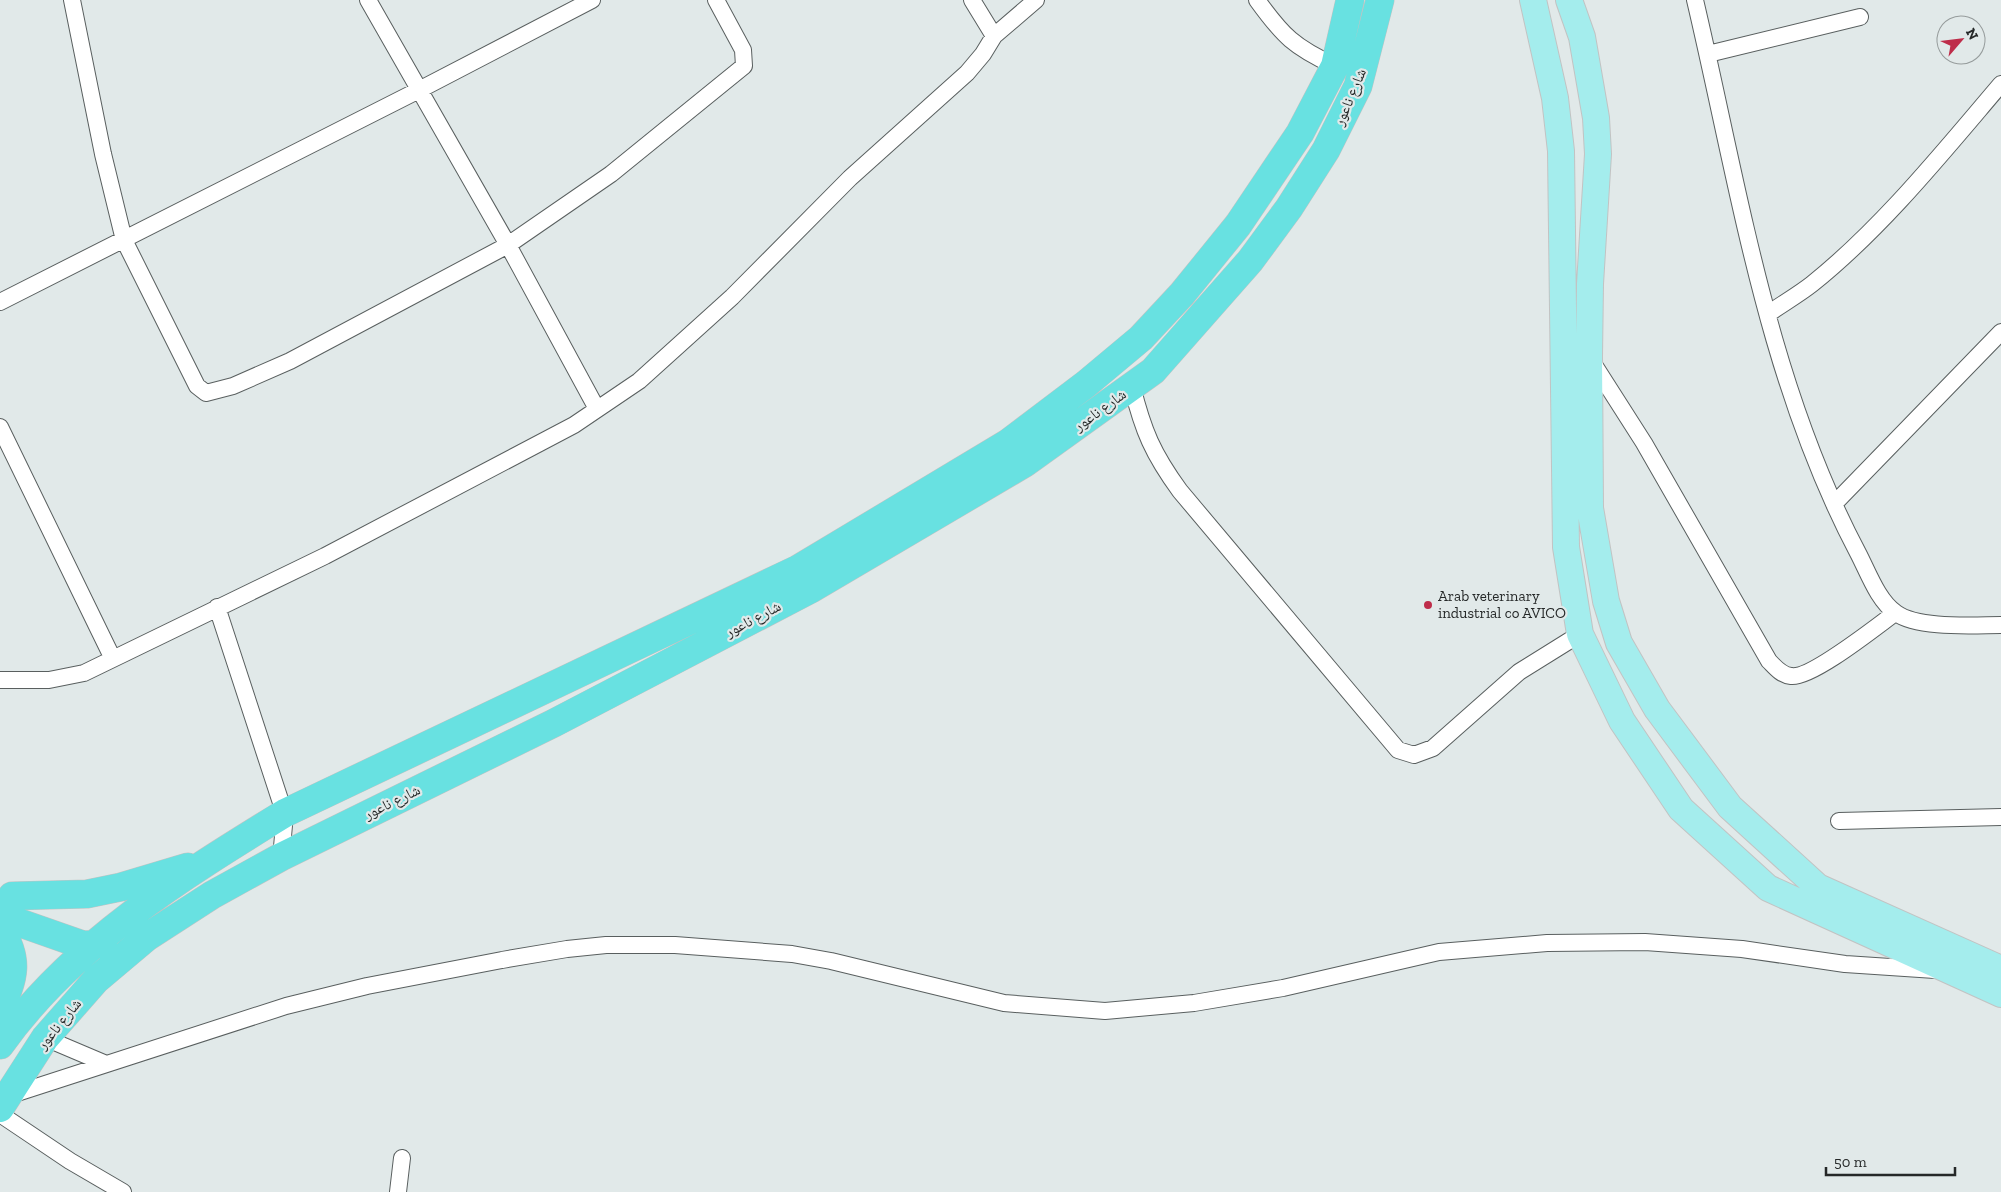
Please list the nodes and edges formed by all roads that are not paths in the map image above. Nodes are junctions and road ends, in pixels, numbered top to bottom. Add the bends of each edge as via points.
1 (72, 0) edge
2 (368, 0) edge
3 (592, 0) edge
4 (716, 0) edge
5 (972, 0) edge
6 (1036, 0) edge
7 (1257, 0) edge
8 (1350, 0) edge
9 (1380, 0) edge
10 (1533, 0) edge
11 (1569, 0) edge
12 (1695, 0) edge
13 (1860, 17) dead end
14 (994, 36) junction
15 (1708, 54) junction
16 (1335, 66) junction
17 (2001, 84) edge
18 (419, 90) junction
19 (1593, 96) junction
20 (1555, 98) junction
21 (1300, 133) junction
22 (1326, 150) junction
23 (1561, 150) junction
24 (1598, 154) junction
25 (124, 240) junction
26 (508, 245) junction
27 (0, 302) edge
28 (1768, 314) junction
29 (2001, 332) edge
30 (1589, 356) junction
31 (1132, 386) junction
32 (597, 409) junction
33 (0, 427) edge
34 (1834, 504) junction
35 (217, 607) junction
36 (1896, 613) junction
37 (2001, 625) edge
38 (1580, 634) junction
39 (114, 659) junction
40 (0, 680) edge
41 (285, 813) junction
42 (2001, 817) edge
43 (1839, 820) dead end
44 (281, 857) junction
45 (206, 862) junction
46 (4, 900) edge
47 (0, 929) edge
48 (147, 937) junction
49 (90, 946) junction
50 (2001, 969) edge
51 (1947, 970) junction
52 (96, 980) junction
53 (2001, 994) edge
54 (0, 1009) edge
55 (45, 1038) junction
56 (0, 1045) edge
57 (104, 1064) junction
58 (2, 1106) edge
59 (402, 1158) dead end
60 (123, 1192) edge
61 (398, 1192) edge

1 - 25 street
2 - 18 street
3 - 18 street
4 - 26 street via 743,50 745,60 740,72 611,174
5 - 14 street
6 - 14 street
7 - 16 street via 1290,40 1304,51
8 - 16 highway, شارع ناعور
9 - 22 highway, شارع ناعور via 1358,86
10 - 20 main road
11 - 19 main road via 1582,37
12 - 15 street
13 - 15 street
14 - 32 street via 967,73 850,178 732,296 639,380
15 - 28 street via 1752,256
16 - 21 highway, شارع ناعور
17 - 28 street via 1912,189 1832,267
18 - 25 street
18 - 26 street
19 - 20 main road
19 - 24 main road
20 - 23 main road
21 - 22 highway
21 - 41 highway, شارع ناعور via 1238,225 1141,338 1008,443 798,569
22 - 31 highway, شارع ناعور via 1250,261 1153,371
23 - 24 main road
23 - 38 main road via 1566,547
24 - 30 main road
25 - 26 street via 196,386 206,393 233,386 290,361
25 - 27 street
26 - 32 street
28 - 34 street via 1816,466
29 - 34 street
30 - 36 street via 1648,451 1769,661 1777,669 1789,676 1802,674
30 - 50 main road via 1590,508 1606,601 1619,642 1657,709 1730,806 1818,887
31 - 38 street via 1147,438 1180,491 1398,750 1414,755 1433,748 1519,672
31 - 44 highway, شارع ناعور via 1025,463 811,589 554,723
32 - 35 street via 549,440 325,556
33 - 39 street
34 - 36 street via 1871,578
35 - 39 street
35 - 41 street
36 - 37 street via 1924,623
38 - 51 main road via 1622,721 1681,808 1768,888
39 - 40 street via 66,678 27,682
41 - 44 street
41 - 45 highway, شارع ناعور
42 - 43 street
44 - 48 highway, شارع ناعور via 212,895
45 - 46 highway via 88,894
45 - 49 highway, شارع ناعور
46 - 49 highway via 77,943
47 - 54 highway via 11,949 14,963
48 - 49 highway
48 - 52 highway, شارع ناعور
49 - 52 highway
49 - 56 highway, شارع ناعور via 24,1013
51 - 53 main road
51 - 57 street via 1845,964 1742,949 1645,942 1547,943 1439,952 1283,988 1212,1000 1105,1011 1004,1003 831,960 792,954 675,945 606,945 567,949 367,986 286,1006
52 - 55 highway, شارع ناعور
55 - 57 street
55 - 58 highway, شارع ناعور
57 - 58 street
58 - 60 street via 70,1161
59 - 61 street

